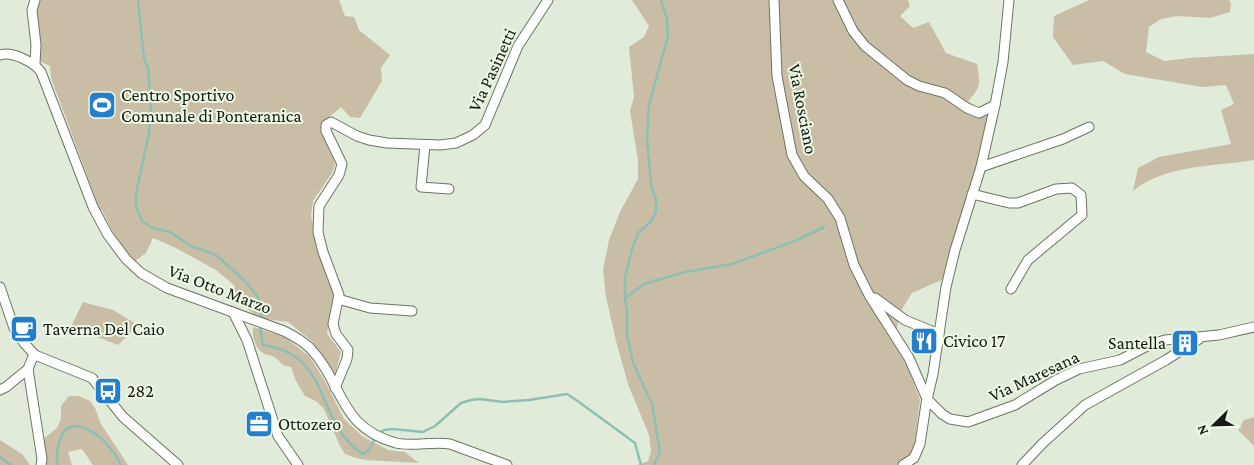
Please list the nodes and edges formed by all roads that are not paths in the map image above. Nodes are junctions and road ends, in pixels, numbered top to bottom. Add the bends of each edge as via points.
1 (35, 0) edge
2 (548, 0) edge
3 (774, 0) edge
4 (838, 0) edge
5 (1009, 0) edge
6 (0, 55) edge
7 (35, 64) junction
8 (995, 105) junction
9 (1089, 127) dead end
10 (426, 145) junction
11 (981, 167) junction
12 (450, 189) dead end
13 (972, 194) junction
14 (0, 287) edge
15 (1011, 289) dead end
16 (869, 295) junction
17 (338, 300) junction
18 (412, 311) dead end
19 (233, 312) junction
20 (252, 319) junction
21 (1254, 327) edge
22 (939, 334) junction
23 (1201, 338) junction
24 (247, 340) junction
25 (35, 355) junction
26 (28, 370) junction
27 (335, 388) junction
28 (0, 390) edge
29 (927, 399) junction
30 (41, 465) edge
31 (178, 465) edge
32 (298, 465) edge
33 (507, 465) edge
34 (903, 465) edge
35 (1022, 465) edge

1 - 7 street via 32,10
2 - 10 street, Via Pasinetti via 518,46 484,125 456,143
3 - 16 street, Via Rosciano via 777,76 792,155 804,176 828,200 840,218 854,265
4 - 8 street via 853,31 865,46 906,80 945,93 980,113
5 - 8 street
6 - 7 street via 7,54
7 - 19 street, Via Otto Marzo via 41,72 93,207 117,248 156,283
8 - 11 street
9 - 11 street
10 - 12 street via 421,187
10 - 17 street, Via Pasinetti via 368,140 337,124 331,122 326,125 342,164 320,206 318,232
11 - 13 street
13 - 15 street via 1009,204 1056,189 1072,188 1081,195 1082,215 1028,260
13 - 22 street via 954,250
14 - 25 street via 14,328
16 - 22 street via 905,320
16 - 29 street, Via Rosciano via 908,358
17 - 18 street via 370,308
17 - 27 street, Via Pasinetti via 333,324 348,350
19 - 20 street, Via Otto Marzo
19 - 24 street
20 - 24 street
20 - 27 street, Via Otto Marzo via 297,337 310,347
21 - 23 street, Via Maresana
22 - 29 street
23 - 29 street, Via Maresana via 1165,340 1120,360 1079,369 1015,405 968,422 950,419
23 - 35 street via 1085,405
24 - 32 street via 278,436
25 - 26 street
25 - 31 street via 92,378 123,417
26 - 28 street
26 - 30 street
27 - 33 street, Via Otto Marzo via 355,420 381,438 410,444 441,442
29 - 34 street via 920,444 914,458

